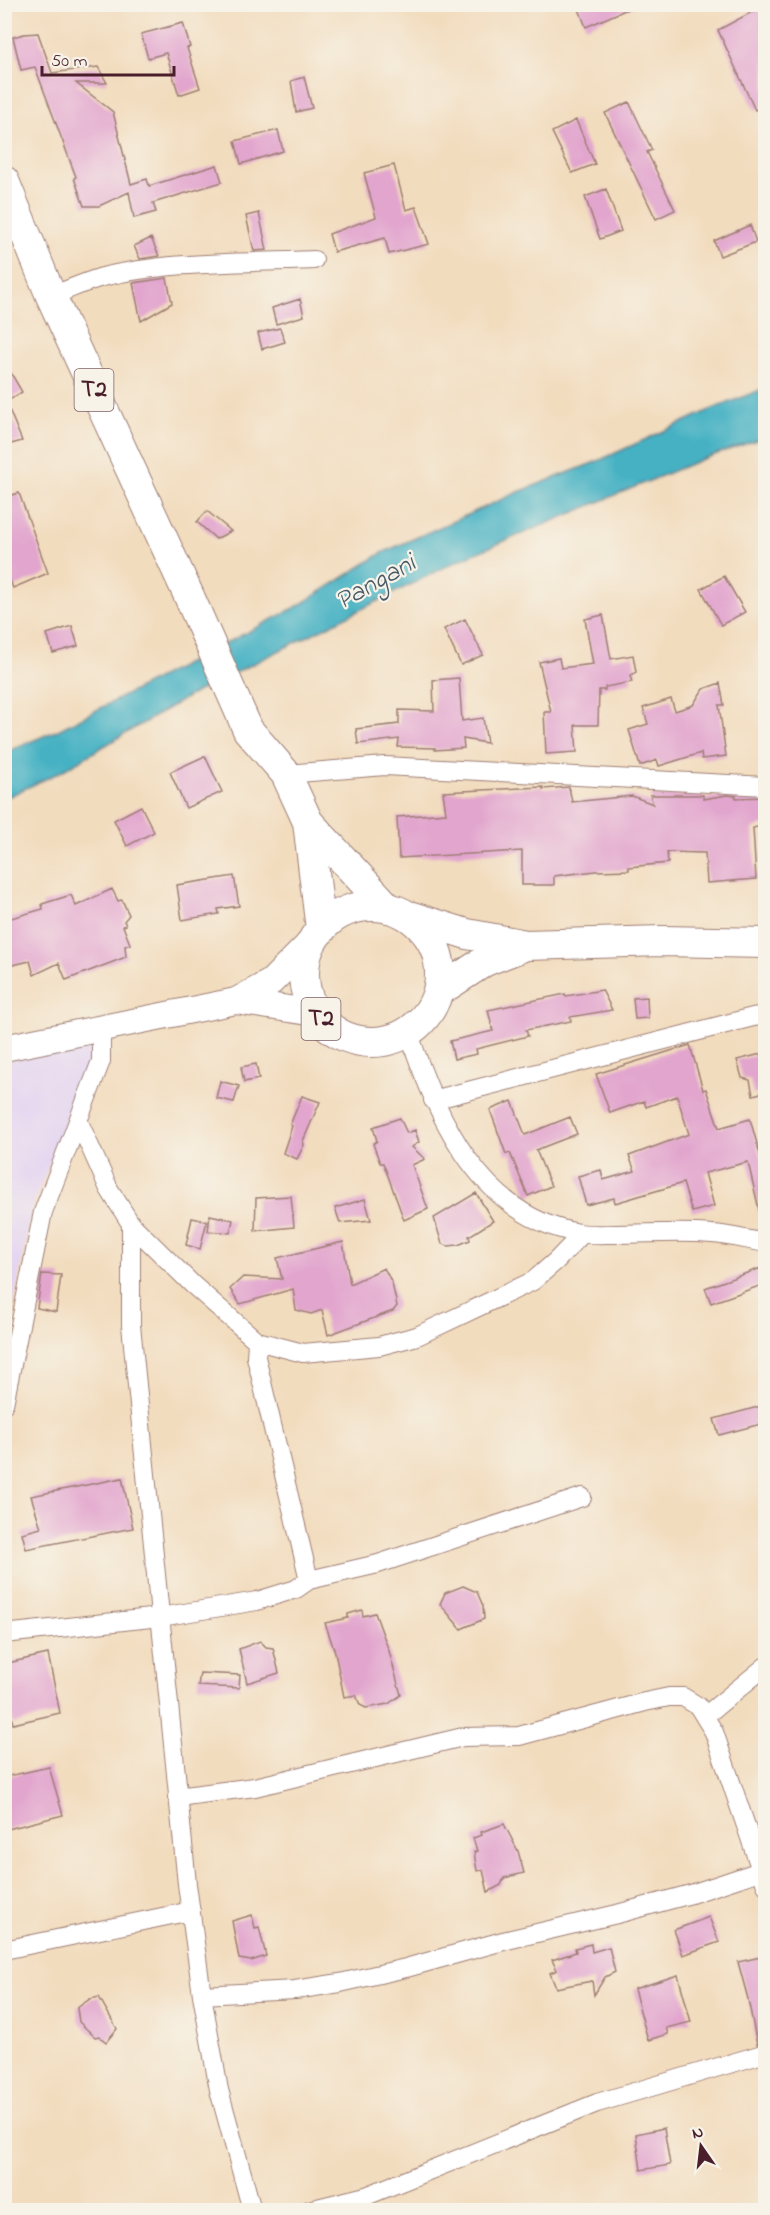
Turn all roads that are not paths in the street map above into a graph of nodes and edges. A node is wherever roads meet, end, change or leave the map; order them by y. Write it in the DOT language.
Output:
graph roads {
  1 [pos="4,181"];
  2 [pos="314,260"];
  3 [pos="51,296"];
  4 [pos="286,774"];
  5 [pos="765,786"];
  6 [pos="308,822"];
  7 [pos="398,912"];
  8 [pos="318,934"];
  9 [pos="765,943"];
  10 [pos="526,945"];
  11 [pos="439,990"];
  12 [pos="236,1001"];
  13 [pos="315,1013"];
  14 [pos="765,1015"];
  15 [pos="101,1027"];
  16 [pos="409,1032"];
  17 [pos="4,1048"];
  18 [pos="433,1100"];
  19 [pos="79,1122"];
  20 [pos="130,1224"];
  21 [pos="582,1234"];
  22 [pos="765,1243"];
  23 [pos="257,1341"];
  24 [pos="4,1404"];
  25 [pos="582,1497"];
  26 [pos="309,1580"];
  27 [pos="160,1617"];
  28 [pos="4,1634"];
  29 [pos="765,1666"];
  30 [pos="705,1716"];
  31 [pos="177,1797"];
  32 [pos="763,1878"];
  33 [pos="191,1911"];
  34 [pos="4,1950"];
  35 [pos="202,1995"];
  36 [pos="765,2053"];
  37 [pos="252,2211"];
  38 [pos="309,2211"];
  1 -- 3 [label="highway, T2"];
  2 -- 3 [label="street"];
  3 -- 4 [label="highway, T2"];
  4 -- 5 [label="street"];
  4 -- 6 [label="highway, T2"];
  6 -- 7 [label="highway, T2"];
  6 -- 8 [label="highway, T2"];
  7 -- 8 [label="highway"];
  7 -- 10 [label="highway"];
  7 -- 11 [label="highway, T2"];
  8 -- 12 [label="main road"];
  8 -- 13 [label="highway, T2"];
  9 -- 10 [label="highway"];
  10 -- 11 [label="highway"];
  11 -- 16 [label="highway, T2"];
  12 -- 13 [label="main road"];
  12 -- 15 [label="main road"];
  13 -- 16 [label="highway, T2"];
  14 -- 18 [label="street"];
  15 -- 17 [label="main road"];
  15 -- 19 [label="street"];
  16 -- 18 [label="street"];
  18 -- 21 [label="street"];
  19 -- 20 [label="street"];
  19 -- 24 [label="street"];
  20 -- 23 [label="street"];
  20 -- 27 [label="street"];
  21 -- 22 [label="street"];
  21 -- 23 [label="street"];
  23 -- 26 [label="street"];
  25 -- 26 [label="street"];
  26 -- 27 [label="street"];
  27 -- 28 [label="street"];
  27 -- 31 [label="street"];
  29 -- 30 [label="street"];
  30 -- 31 [label="street"];
  30 -- 32 [label="street"];
  31 -- 33 [label="street"];
  32 -- 35 [label="street"];
  33 -- 34 [label="street"];
  33 -- 35 [label="street"];
  35 -- 37 [label="street"];
  36 -- 38 [label="street"];
}
